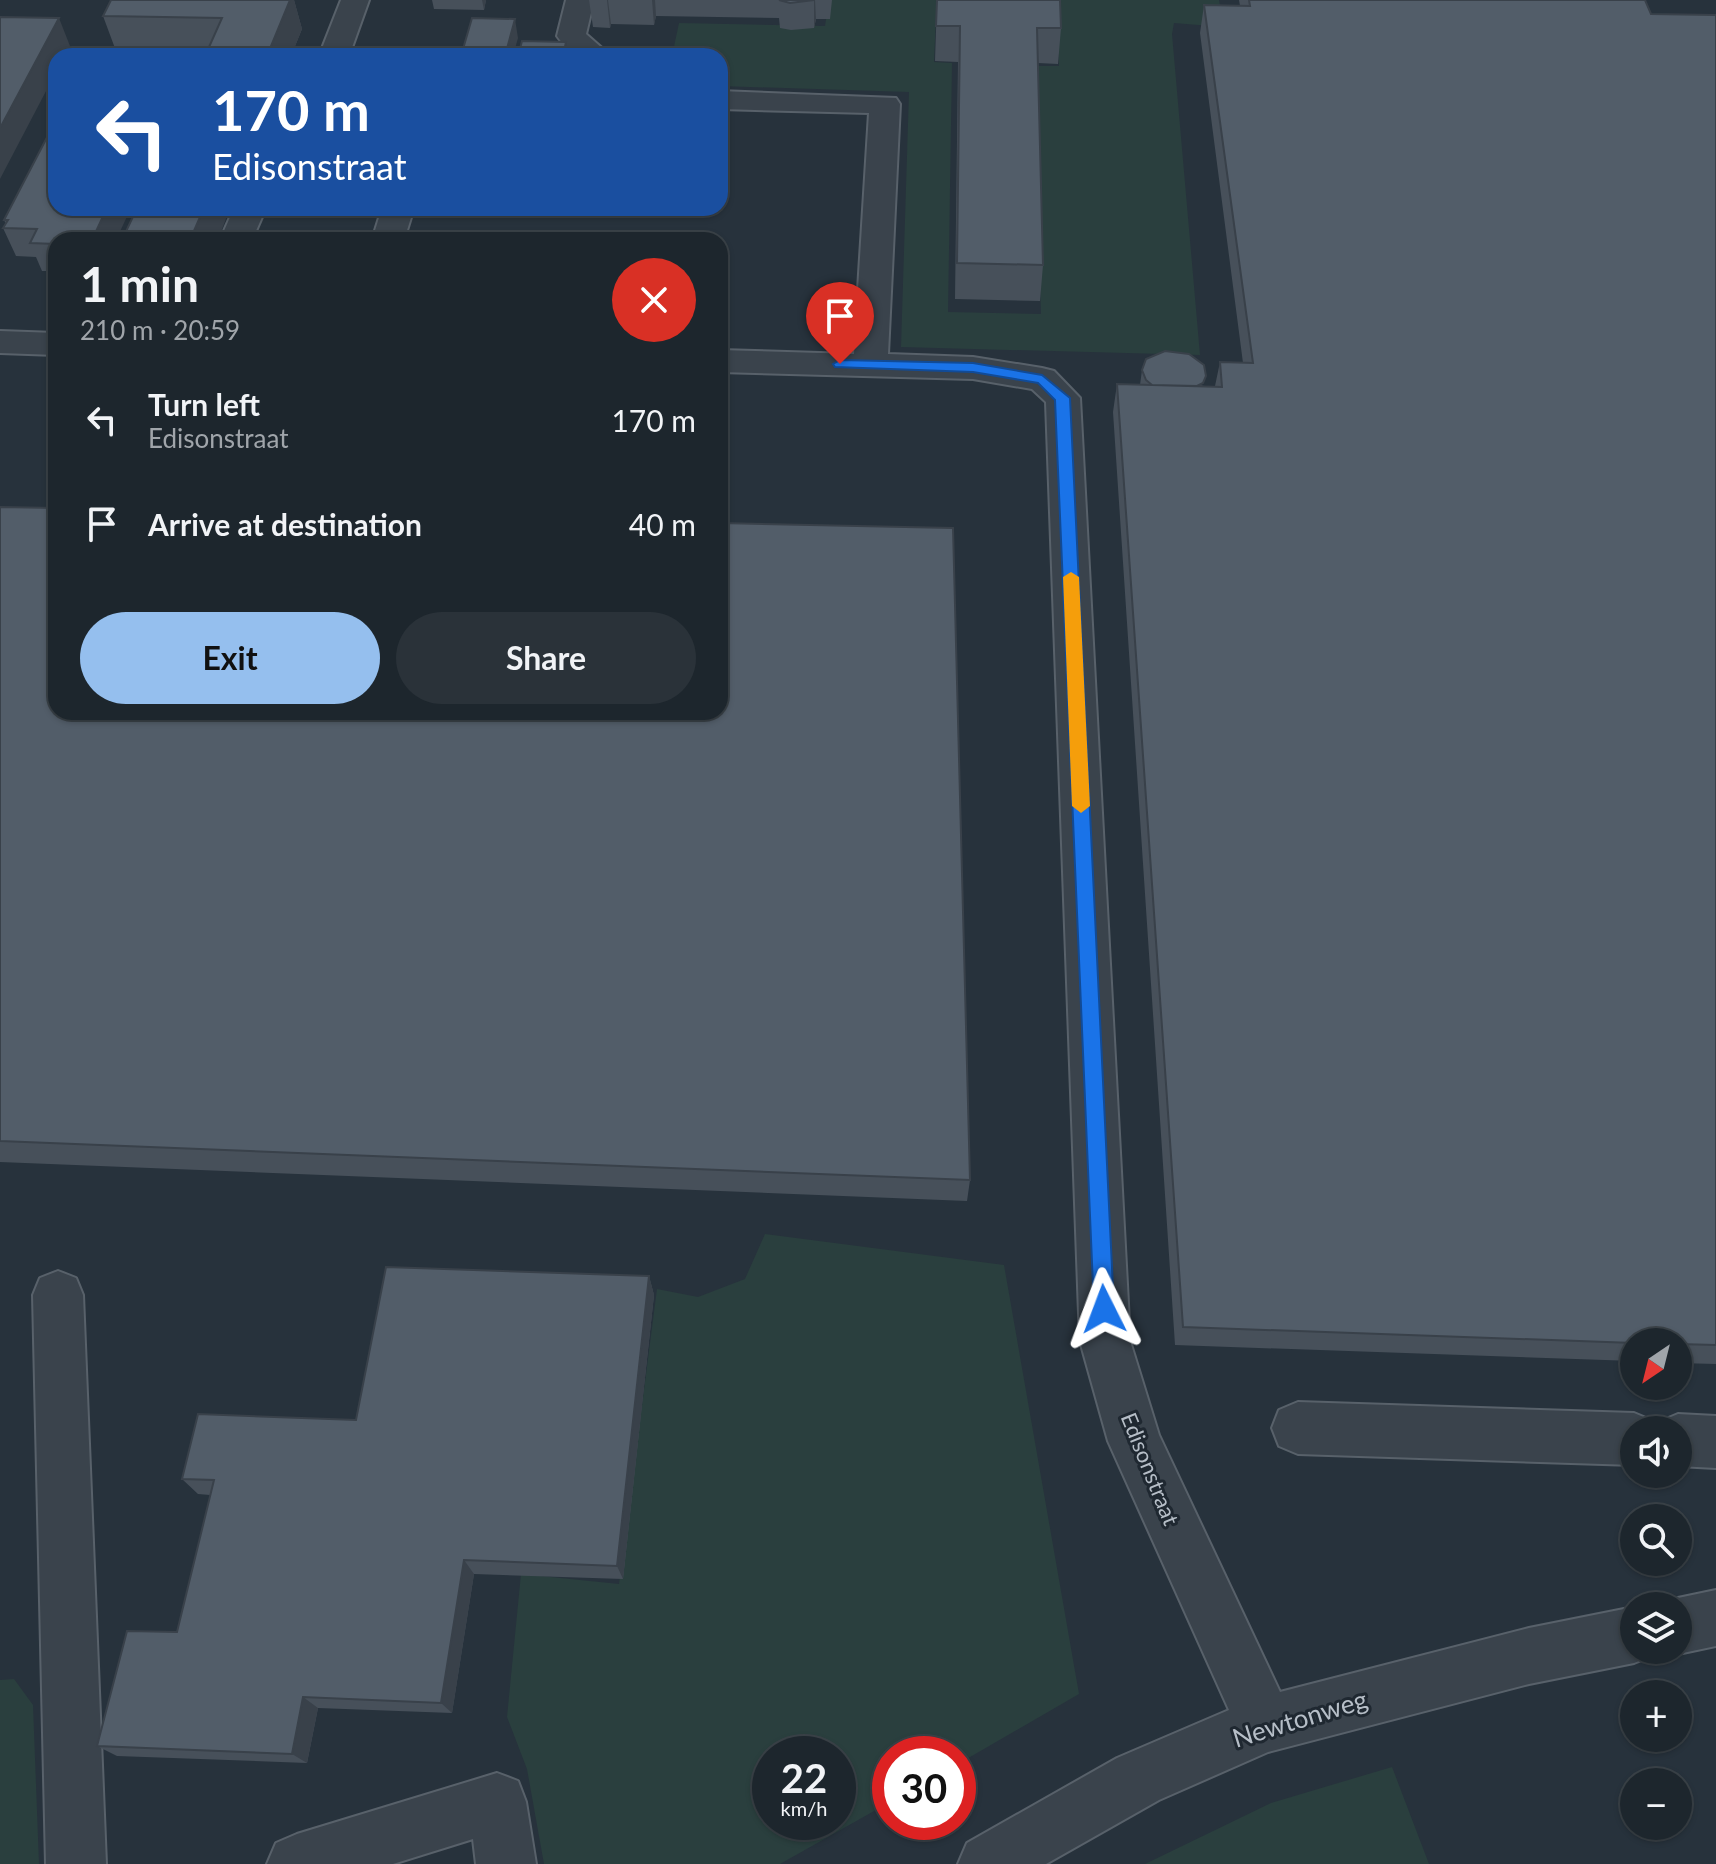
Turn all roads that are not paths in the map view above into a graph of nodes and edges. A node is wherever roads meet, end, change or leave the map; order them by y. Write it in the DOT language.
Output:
graph roads {
  1 [pos="355,0"];
  2 [pos="580,0"];
  3 [pos="337,48"];
  4 [pos="586,48"];
  5 [pos="728,100"];
  6 [pos="0,342"];
  7 [pos="48,344"];
  8 [pos="728,361"];
  9 [pos="870,365"];
  10 [pos="58,1295"];
  11 [pos="1298,1428"];
  12 [pos="1620,1439"];
  13 [pos="1692,1441"];
  14 [pos="1716,1442"];
  15 [pos="1716,1618"];
  16 [pos="1692,1623"];
  17 [pos="1620,1638"];
  18 [pos="1265,1724"];
  19 [pos="76,1864"];
  20 [pos="297,1864"];
  21 [pos="506,1864"];
  22 [pos="988,1864"];
  1 -- 3 [label="street"];
  2 -- 4 [label="street"];
  5 -- 9 [label="street"];
  6 -- 7 [label="street"];
  8 -- 9 [label="street, Edisonstraat"];
  9 -- 18 [label="street, Edisonstraat"];
  10 -- 19 [label="street"];
  11 -- 12 [label="street"];
  13 -- 14 [label="street"];
  15 -- 16 [label="street"];
  17 -- 18 [label="street, Newtonweg"];
  18 -- 22 [label="street, Newtonweg"];
  20 -- 21 [label="street"];
}
